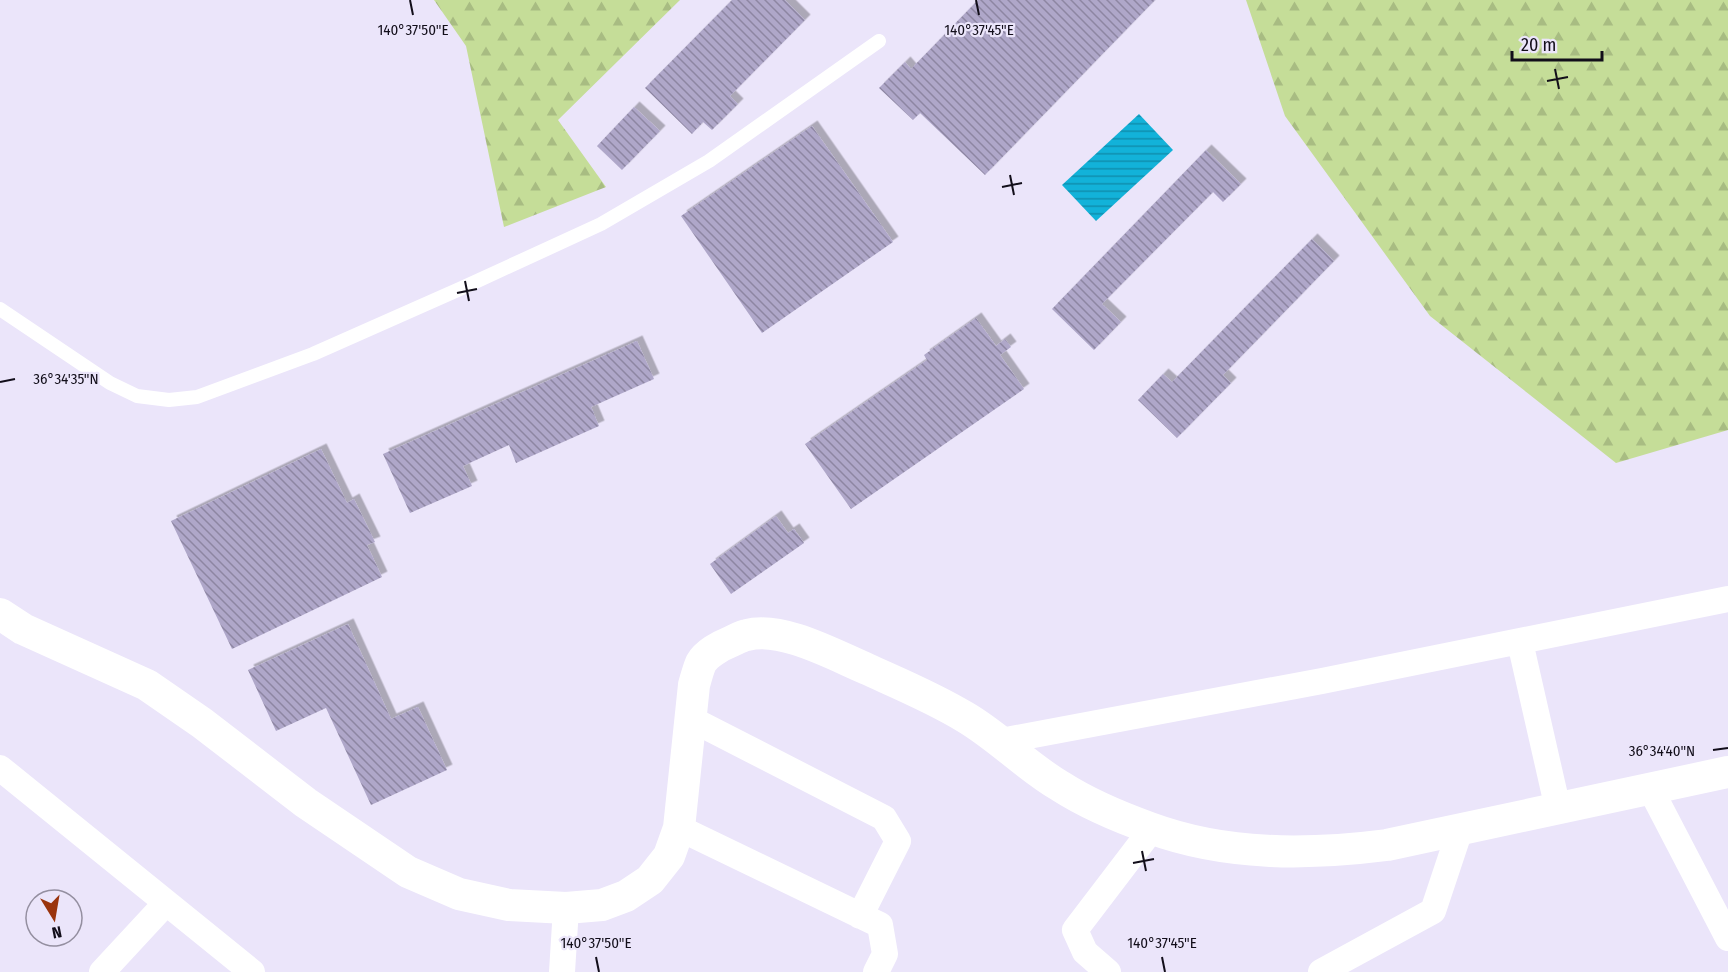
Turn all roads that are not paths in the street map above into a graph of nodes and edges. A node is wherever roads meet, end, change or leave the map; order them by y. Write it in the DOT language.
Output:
graph roads {
  1 [pos="879,41"];
  2 [pos="0,309"];
  3 [pos="1728,599"];
  4 [pos="0,614"];
  5 [pos="1520,642"];
  6 [pos="691,719"];
  7 [pos="1001,741"];
  8 [pos="0,768"];
  9 [pos="1728,772"];
  10 [pos="1651,790"];
  11 [pos="1558,809"];
  12 [pos="679,828"];
  13 [pos="1152,829"];
  14 [pos="1460,830"];
  15 [pos="166,903"];
  16 [pos="566,908"];
  17 [pos="860,916"];
  18 [pos="1727,935"];
  19 [pos="102,972"];
  20 [pos="252,972"];
  21 [pos="562,972"];
  22 [pos="876,972"];
  23 [pos="1108,972"];
  24 [pos="1321,972"];
  1 -- 2 [label="lane"];
  3 -- 5 [label="street"];
  4 -- 16 [label="street"];
  5 -- 7 [label="street"];
  5 -- 11 [label="street"];
  6 -- 7 [label="street"];
  6 -- 12 [label="street"];
  6 -- 17 [label="street"];
  7 -- 13 [label="street"];
  8 -- 15 [label="street"];
  9 -- 10 [label="street"];
  10 -- 11 [label="street"];
  10 -- 18 [label="street"];
  11 -- 14 [label="street"];
  12 -- 16 [label="street"];
  12 -- 17 [label="street"];
  13 -- 14 [label="street"];
  13 -- 23 [label="street"];
  14 -- 24 [label="street"];
  15 -- 19 [label="street"];
  15 -- 20 [label="street"];
  16 -- 21 [label="street"];
  17 -- 22 [label="street"];
}
